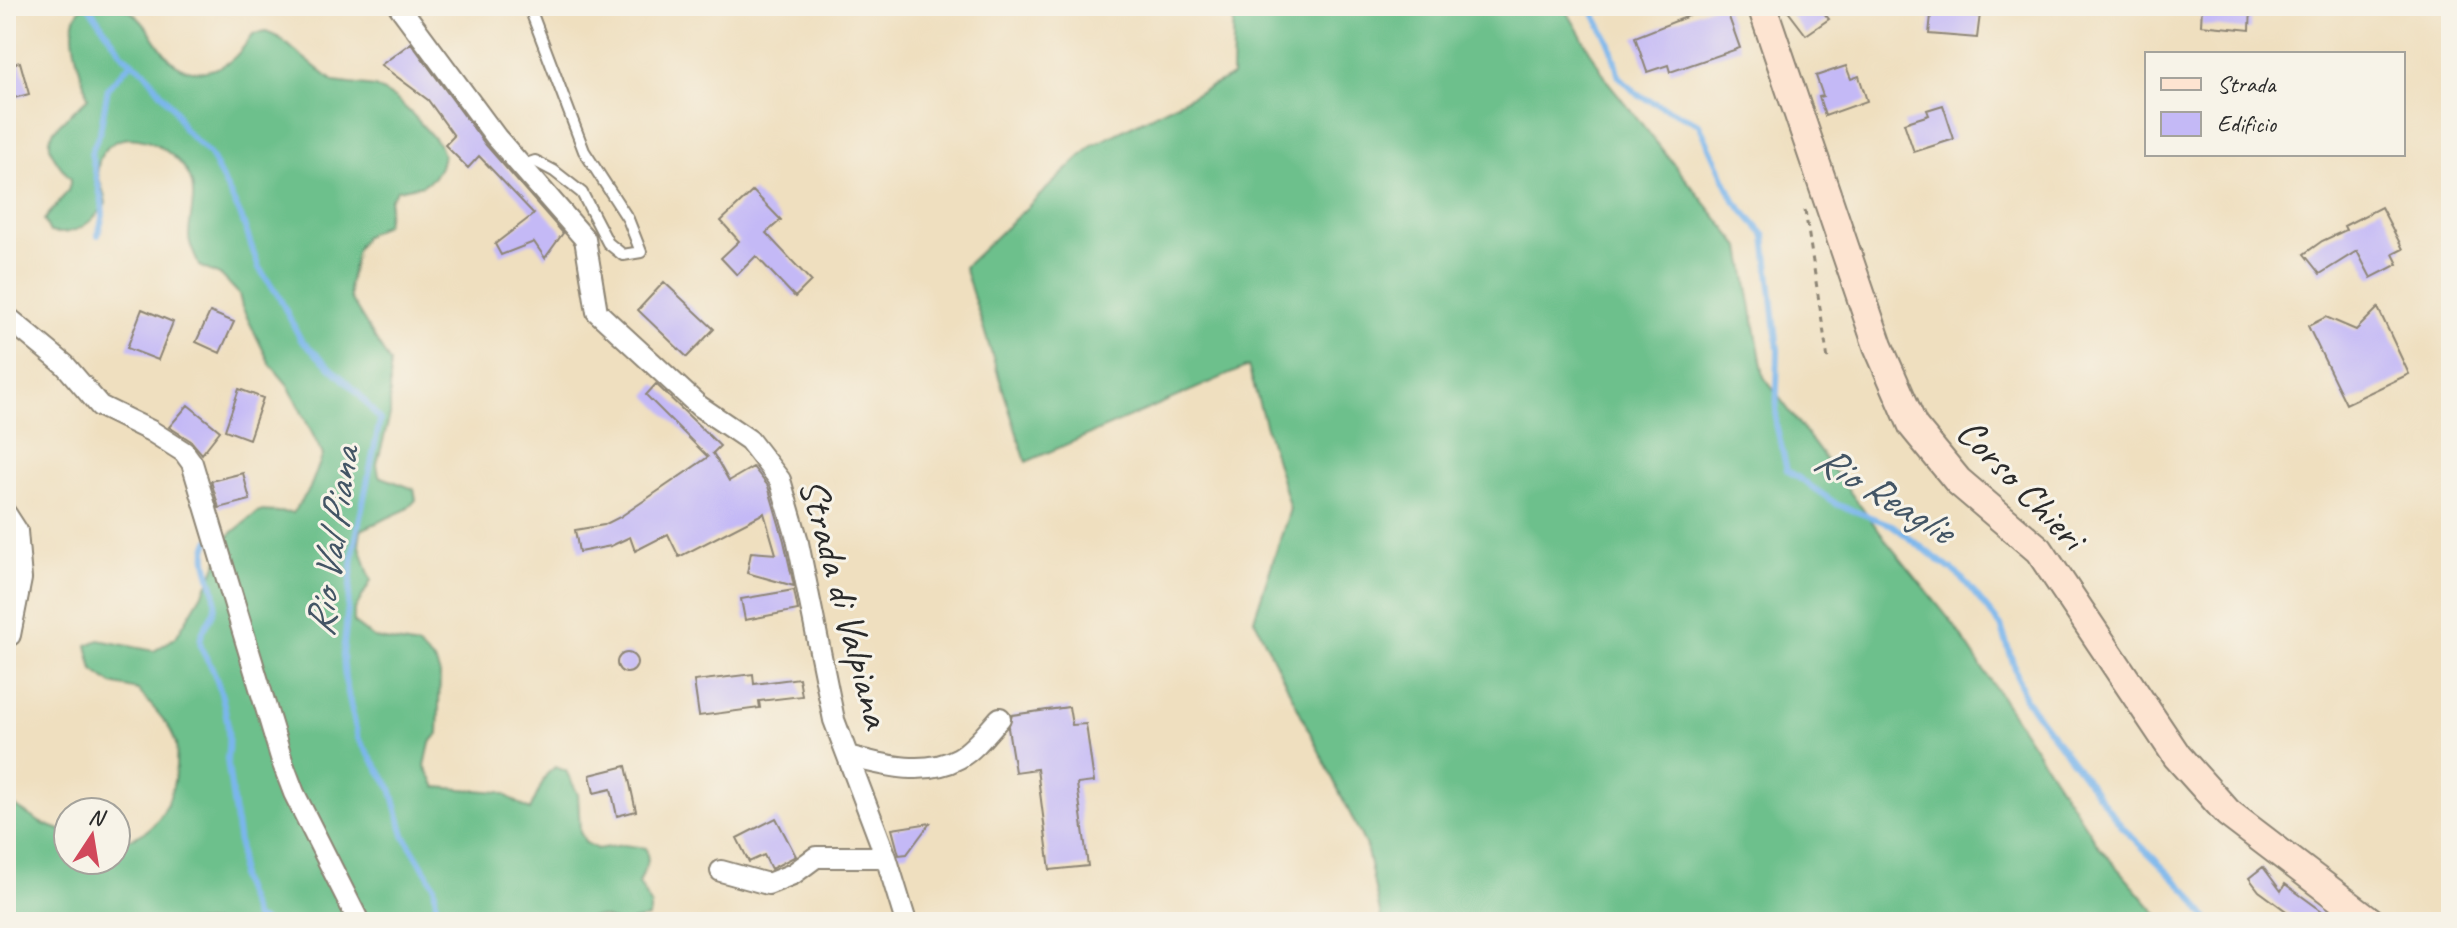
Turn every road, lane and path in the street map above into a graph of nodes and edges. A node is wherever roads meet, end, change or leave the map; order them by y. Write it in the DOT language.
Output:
graph roads {
  1 [pos="399,6"];
  2 [pos="529,6"];
  3 [pos="1762,6"];
  4 [pos="521,166"];
  5 [pos="1804,199"];
  6 [pos="6,316"];
  7 [pos="1828,360"];
  8 [pos="6,514"];
  9 [pos="10,635"];
  10 [pos="1000,718"];
  11 [pos="848,756"];
  12 [pos="886,857"];
  13 [pos="721,871"];
  14 [pos="359,922"];
  15 [pos="906,922"];
  16 [pos="2371,922"];
  1 -- 4 [label="street, Strada di Valpiana"];
  2 -- 4 [label="lane"];
  3 -- 16 [label="main road, Corso Chieri"];
  4 -- 11 [label="street, Strada di Valpiana"];
  5 -- 7 [label="path"];
  6 -- 14 [label="street"];
  8 -- 9 [label="street"];
  10 -- 11 [label="street"];
  11 -- 12 [label="street, Strada di Valpiana"];
  12 -- 13 [label="street"];
  12 -- 15 [label="street, Strada di Valpiana"];
}
